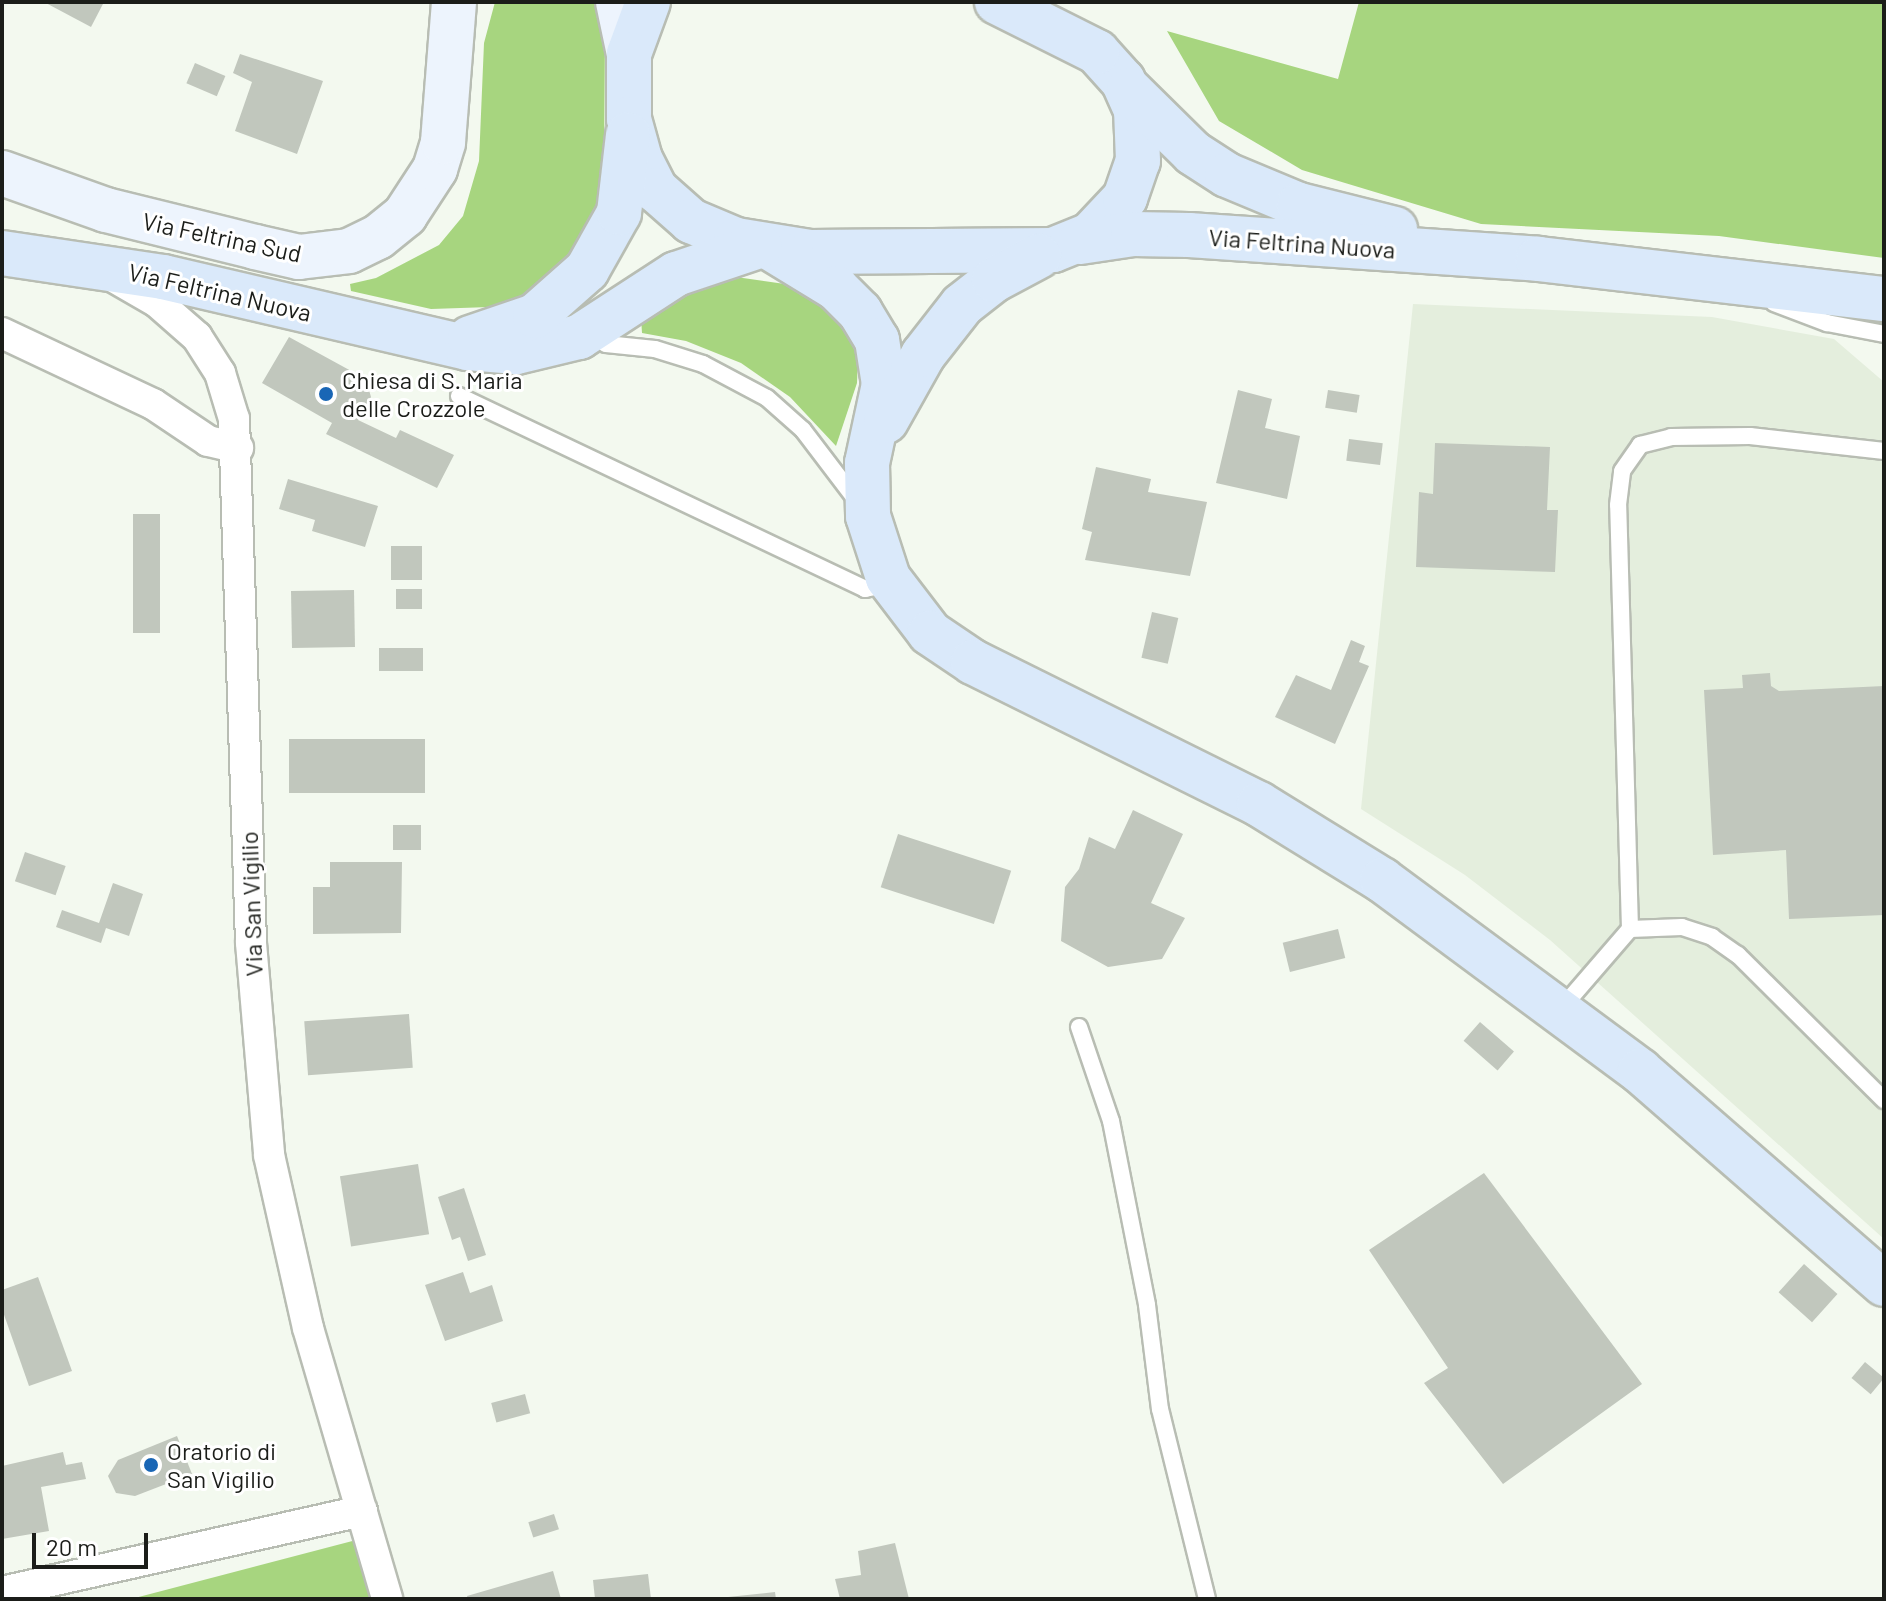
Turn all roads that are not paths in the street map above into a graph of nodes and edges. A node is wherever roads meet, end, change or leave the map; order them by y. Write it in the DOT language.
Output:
graph roads {
  1 [pos="454,2"];
  2 [pos="618,2"];
  3 [pos="648,2"];
  4 [pos="997,2"];
  5 [pos="629,54"];
  6 [pos="1129,89"];
  7 [pos="629,119"];
  8 [pos="2,173"];
  9 [pos="764,246"];
  10 [pos="1060,248"];
  11 [pos="2,253"];
  12 [pos="1538,259"];
  13 [pos="85,262"];
  14 [pos="1693,275"];
  15 [pos="1884,299"];
  16 [pos="591,331"];
  17 [pos="2,333"];
  18 [pos="1884,334"];
  19 [pos="435,341"];
  20 [pos="459,396"];
  21 [pos="238,448"];
  22 [pos="1884,451"];
  23 [pos="871,452"];
  24 [pos="868,516"];
  25 [pos="892,584"];
  26 [pos="1630,929"];
  27 [pos="1559,1011"];
  28 [pos="1079,1027"];
  29 [pos="1884,1100"];
  30 [pos="1884,1284"];
  31 [pos="362,1511"];
  32 [pos="2,1592"];
  33 [pos="387,1599"];
  34 [pos="1207,1599"];
  1 -- 8 [label="main road, Via Feltrina Sud"];
  2 -- 5 [label="main road"];
  3 -- 5 [label="main road"];
  4 -- 6 [label="main road, Via Feltrina Nuova"];
  5 -- 7 [label="main road"];
  6 -- 10 [label="main road"];
  6 -- 12 [label="main road, Via Feltrina Nuova"];
  7 -- 9 [label="main road"];
  7 -- 19 [label="main road, Via Feltrina Nuova"];
  9 -- 10 [label="main road"];
  9 -- 16 [label="main road, Via Feltrina Nuova"];
  9 -- 23 [label="main road"];
  10 -- 12 [label="main road, Via Feltrina Nuova"];
  10 -- 23 [label="main road"];
  11 -- 13 [label="main road, Via Feltrina Nuova"];
  12 -- 14 [label="main road, Via Feltrina Nuova"];
  13 -- 19 [label="main road, Via Feltrina Nuova"];
  13 -- 21 [label="street, Via San Vigilio"];
  14 -- 15 [label="main road, Via Feltrina Nuova"];
  14 -- 18 [label="lane"];
  16 -- 19 [label="main road, Via Feltrina Nuova"];
  16 -- 24 [label="lane"];
  17 -- 21 [label="street"];
  20 -- 25 [label="lane"];
  21 -- 31 [label="street, Via San Vigilio"];
  22 -- 26 [label="lane"];
  23 -- 24 [label="main road"];
  24 -- 25 [label="main road"];
  25 -- 27 [label="main road"];
  26 -- 27 [label="lane"];
  26 -- 29 [label="lane"];
  27 -- 30 [label="main road"];
  28 -- 34 [label="lane"];
  31 -- 32 [label="street"];
  31 -- 33 [label="street, Via San Vigilio"];
}
